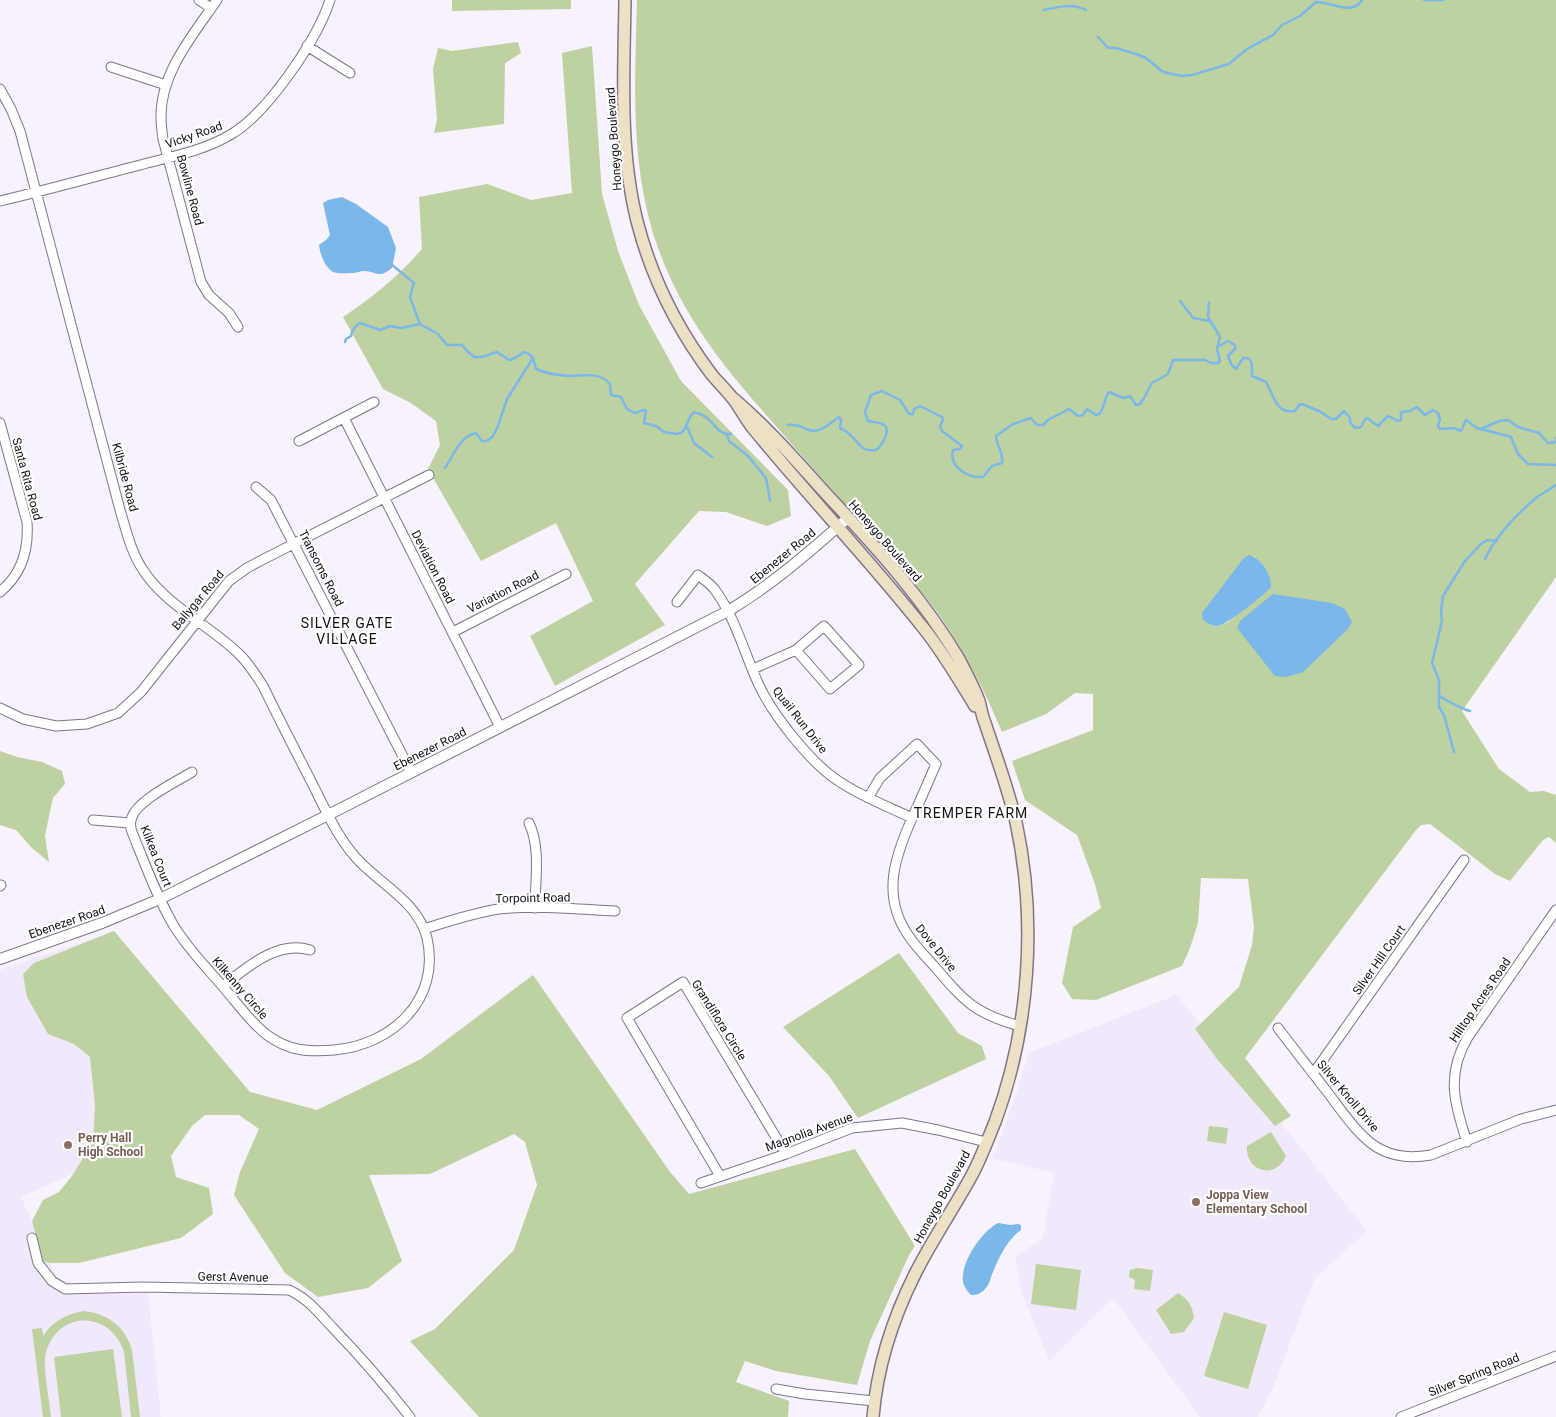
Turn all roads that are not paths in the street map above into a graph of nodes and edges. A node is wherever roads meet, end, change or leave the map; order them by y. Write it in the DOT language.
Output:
graph roads {
  1 [pos="199,0"];
  2 [pos="330,0"];
  3 [pos="625,0"];
  4 [pos="214,4"];
  5 [pos="307,46"];
  6 [pos="111,67"];
  7 [pos="350,73"];
  8 [pos="166,84"];
  9 [pos="0,89"];
  10 [pos="168,157"];
  11 [pos="37,192"];
  12 [pos="0,201"];
  13 [pos="238,327"];
  14 [pos="734,400"];
  15 [pos="374,402"];
  16 [pos="344,418"];
  17 [pos="0,423"];
  18 [pos="299,440"];
  19 [pos="429,474"];
  20 [pos="256,487"];
  21 [pos="384,498"];
  22 [pos="848,518"];
  23 [pos="837,528"];
  24 [pos="294,544"];
  25 [pos="566,574"];
  26 [pos="0,592"];
  27 [pos="677,602"];
  28 [pos="728,611"];
  29 [pos="196,620"];
  30 [pos="453,632"];
  31 [pos="796,650"];
  32 [pos="753,668"];
  33 [pos="0,708"];
  34 [pos="984,722"];
  35 [pos="500,726"];
  36 [pos="192,772"];
  37 [pos="411,772"];
  38 [pos="868,798"];
  39 [pos="328,815"];
  40 [pos="912,818"];
  41 [pos="93,820"];
  42 [pos="130,823"];
  43 [pos="529,823"];
  44 [pos="1464,860"];
  45 [pos="160,899"];
  46 [pos="535,908"];
  47 [pos="615,911"];
  48 [pos="1555,913"];
  49 [pos="424,929"];
  50 [pos="310,950"];
  51 [pos="0,958"];
  52 [pos="223,986"];
  53 [pos="1020,1026"];
  54 [pos="1278,1028"];
  55 [pos="1313,1074"];
  56 [pos="1556,1110"];
  57 [pos="986,1142"];
  58 [pos="1467,1142"];
  59 [pos="786,1154"];
  60 [pos="720,1176"];
  61 [pos="701,1183"];
  62 [pos="32,1238"];
  63 [pos="1556,1356"];
  64 [pos="776,1389"];
  65 [pos="874,1401"];
  66 [pos="1414,1415"];
  67 [pos="410,1417"];
  68 [pos="873,1417"];
  69 [pos="1401,1417"];
  1 -- 4 [label="street"];
  2 -- 5 [label="street, Vicky Road"];
  3 -- 14 [label="main road, Honeygo Boulevard"];
  4 -- 8 [label="street, Bowline Road"];
  5 -- 7 [label="street"];
  5 -- 10 [label="street, Vicky Road"];
  6 -- 8 [label="street"];
  8 -- 10 [label="street, Bowline Road"];
  9 -- 11 [label="street, Kilbride Road"];
  10 -- 11 [label="street, Vicky Road"];
  10 -- 13 [label="street, Bowline Road"];
  11 -- 12 [label="street, Vicky Road"];
  11 -- 29 [label="street, Kilbride Road"];
  14 -- 22 [label="main road, Honeygo Boulevard"];
  14 -- 23 [label="main road, Honeygo Boulevard"];
  15 -- 16 [label="street"];
  16 -- 18 [label="street"];
  16 -- 21 [label="street, Deviation Road"];
  17 -- 26 [label="street, Santa Rita Road"];
  19 -- 21 [label="street, Ballygar Road"];
  20 -- 24 [label="street, Transoms Road"];
  21 -- 24 [label="street, Ballygar Road"];
  21 -- 30 [label="street, Deviation Road"];
  22 -- 23 [label="street, Ebenezer Road"];
  22 -- 34 [label="main road, Honeygo Boulevard"];
  23 -- 28 [label="street, Ebenezer Road"];
  23 -- 34 [label="main road, Honeygo Boulevard"];
  24 -- 29 [label="street, Ballygar Road"];
  24 -- 37 [label="street, Transoms Road"];
  25 -- 30 [label="street, Variation Road"];
  27 -- 28 [label="street, Quail Run Drive"];
  28 -- 32 [label="street, Quail Run Drive"];
  28 -- 35 [label="street, Ebenezer Road"];
  29 -- 33 [label="street, Ballygar Road"];
  29 -- 39 [label="street, Kilbride Road"];
  30 -- 35 [label="street, Deviation Road"];
  31 -- 31 [label="street"];
  31 -- 32 [label="street"];
  32 -- 38 [label="street, Quail Run Drive"];
  34 -- 53 [label="main road, Honeygo Boulevard"];
  35 -- 37 [label="street, Ebenezer Road"];
  36 -- 42 [label="street, Kilkea Court"];
  37 -- 39 [label="street, Ebenezer Road"];
  38 -- 40 [label="street, Quail Run Drive"];
  38 -- 40 [label="street, Dove Drive"];
  39 -- 45 [label="street, Ebenezer Road"];
  39 -- 49 [label="street, Kilkenny Circle"];
  40 -- 53 [label="street, Dove Drive"];
  41 -- 42 [label="street, Kilkea Court"];
  42 -- 45 [label="street, Kilkea Court"];
  43 -- 46 [label="street"];
  44 -- 55 [label="street, Silver Hill Court"];
  45 -- 51 [label="street, Ebenezer Road"];
  45 -- 52 [label="street, Kilkenny Circle"];
  46 -- 47 [label="street, Torpoint Road"];
  46 -- 49 [label="street, Torpoint Road"];
  48 -- 58 [label="street, Hilltop Acres Road"];
  49 -- 52 [label="street, Kilkenny Circle"];
  50 -- 52 [label="street"];
  53 -- 57 [label="main road, Honeygo Boulevard"];
  54 -- 55 [label="street, Silver Knoll Drive"];
  55 -- 58 [label="street, Silver Knoll Drive"];
  56 -- 58 [label="street, Silver Knoll Drive"];
  57 -- 59 [label="street, Magnolia Avenue"];
  57 -- 65 [label="main road, Honeygo Boulevard"];
  59 -- 60 [label="street, Magnolia Avenue"];
  59 -- 60 [label="street, Grandiflora Circle"];
  60 -- 61 [label="street, Magnolia Avenue"];
  62 -- 67 [label="street, Gerst Avenue"];
  63 -- 66 [label="street, Silver Spring Road"];
  64 -- 65 [label="street"];
  65 -- 68 [label="main road, Honeygo Boulevard"];
  66 -- 69 [label="street, Silver Spring Road"];
}
